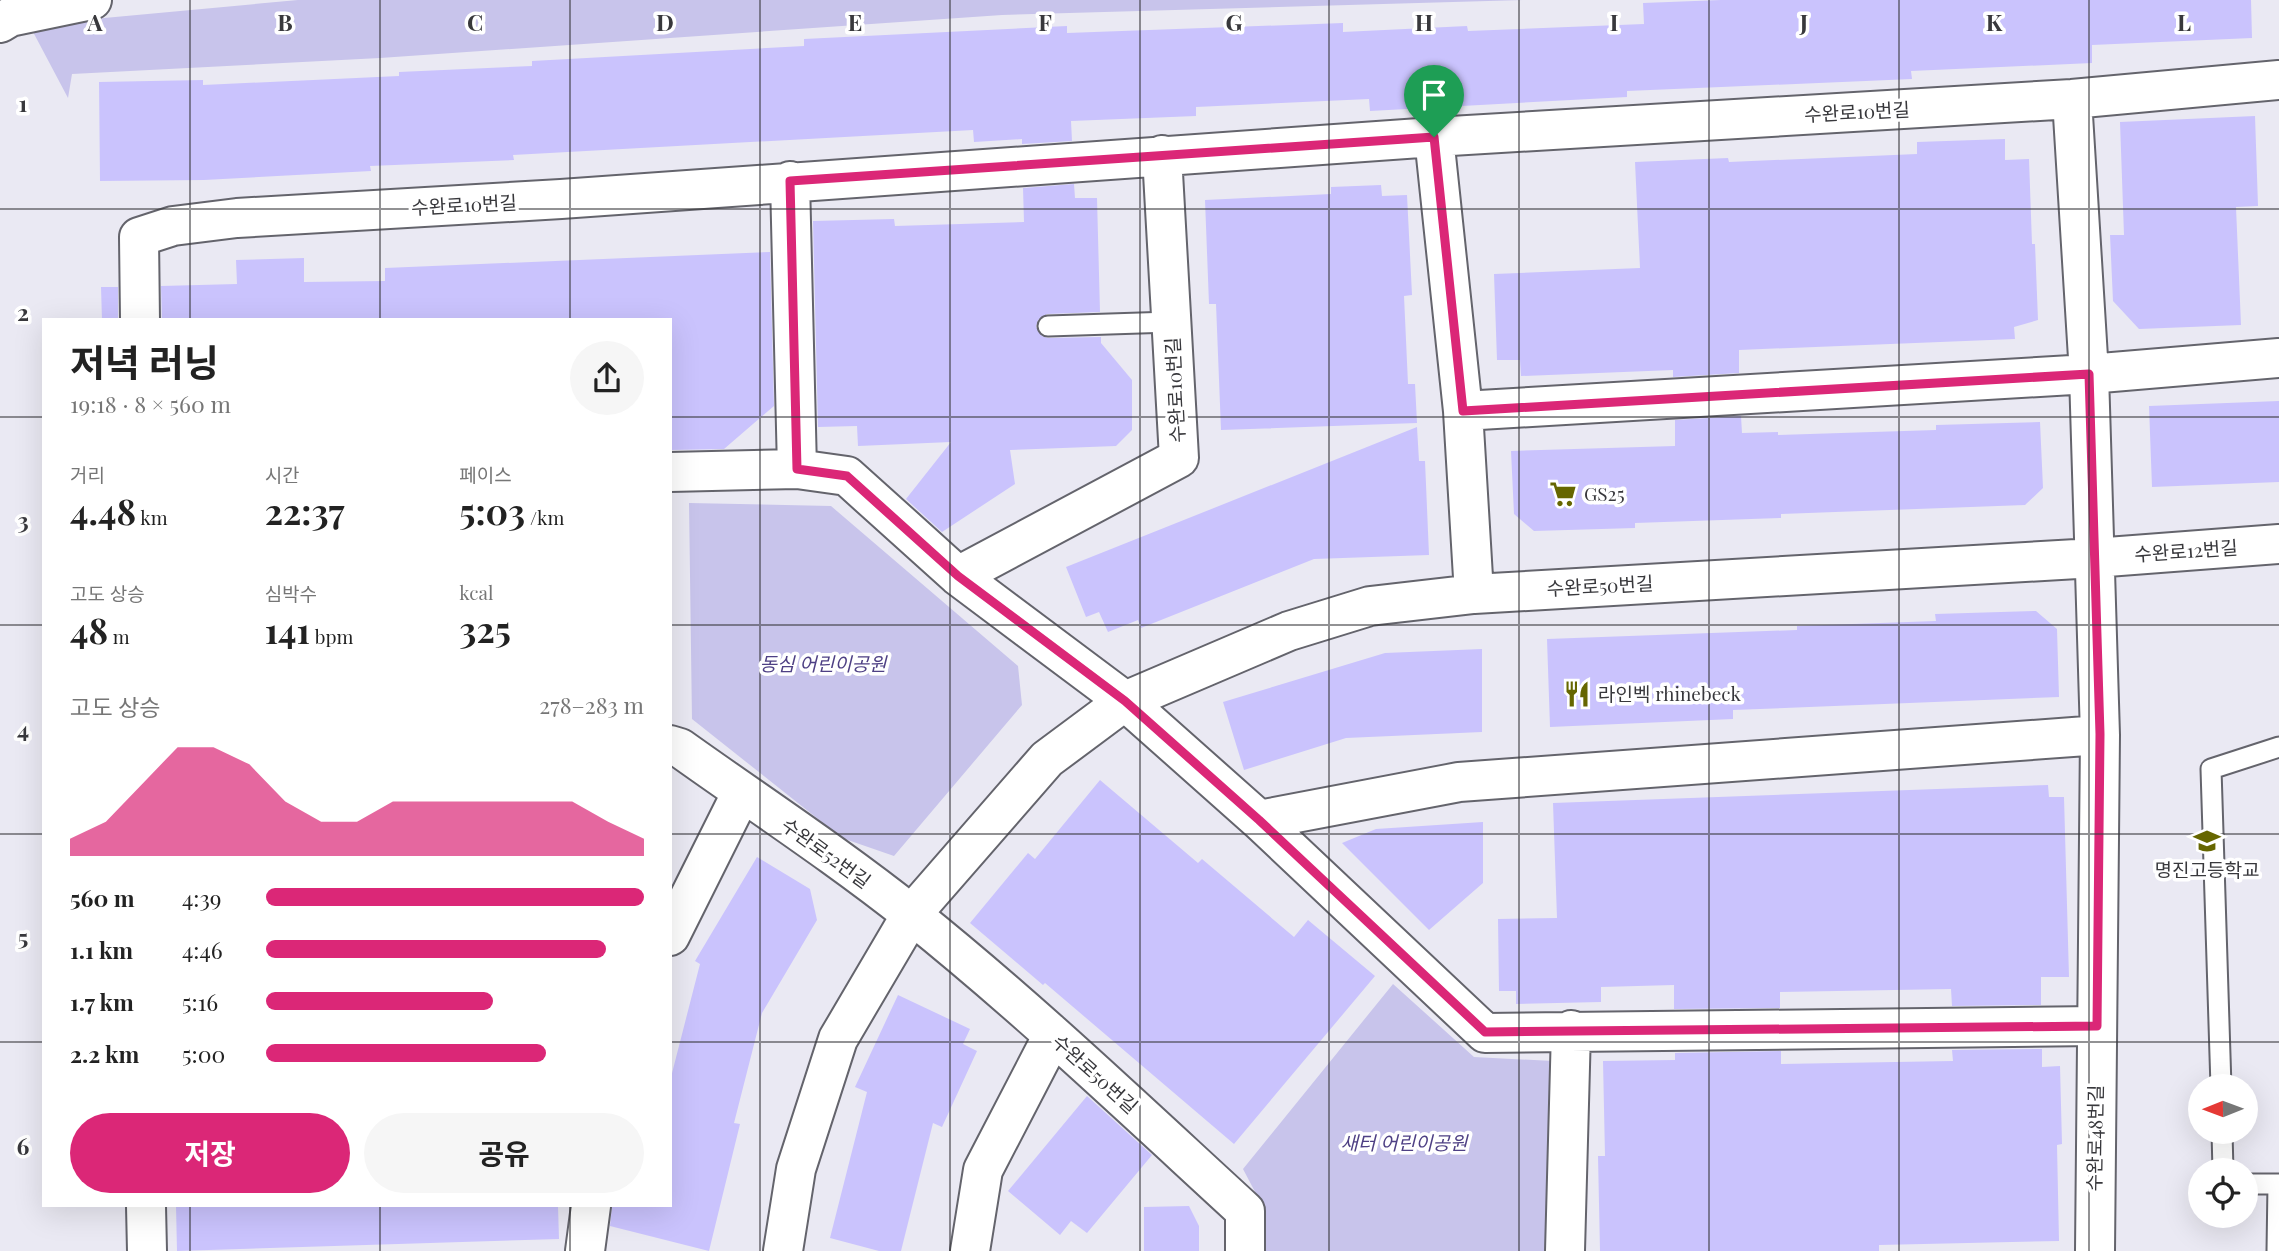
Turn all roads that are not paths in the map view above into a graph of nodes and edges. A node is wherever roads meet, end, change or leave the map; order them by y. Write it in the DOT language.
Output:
graph roads {
  1 [pos="92,0"];
  2 [pos="0,23"];
  3 [pos="2279,80"];
  4 [pos="2072,99"];
  5 [pos="1434,137"];
  6 [pos="1162,155"];
  7 [pos="790,181"];
  8 [pos="140,318"];
  9 [pos="1171,322"];
  10 [pos="1048,326"];
  11 [pos="2279,358"];
  12 [pos="2089,374"];
  13 [pos="1463,411"];
  14 [pos="797,469"];
  15 [pos="672,472"];
  16 [pos="2279,544"];
  17 [pos="2094,558"];
  18 [pos="958,576"];
  19 [pos="1474,594"];
  20 [pos="1125,701"];
  21 [pos="2100,734"];
  22 [pos="672,746"];
  23 [pos="2279,747"];
  24 [pos="742,792"];
  25 [pos="1259,820"];
  26 [pos="911,915"];
  27 [pos="672,932"];
  28 [pos="2097,1026"];
  29 [pos="1571,1030"];
  30 [pos="1052,1035"];
  31 [pos="2221,1074"];
  32 [pos="2258,1184"];
  33 [pos="146,1207"];
  34 [pos="591,1207"];
  35 [pos="147,1251"];
  36 [pos="585,1251"];
  37 [pos="783,1251"];
  38 [pos="970,1251"];
  39 [pos="1245,1251"];
  40 [pos="1565,1251"];
  41 [pos="2095,1251"];
  42 [pos="2277,1251"];
  1 -- 2 [label="main road"];
  3 -- 4 [label="main road, 수완로10번길"];
  4 -- 5 [label="main road, 수완로10번길"];
  4 -- 12 [label="main road"];
  5 -- 6 [label="main road, 수완로10번길"];
  5 -- 13 [label="main road"];
  6 -- 7 [label="main road, 수완로10번길"];
  6 -- 9 [label="main road, 수완로10번길"];
  7 -- 8 [label="main road, 수완로10번길"];
  7 -- 14 [label="main road"];
  9 -- 10 [label="lane"];
  9 -- 18 [label="main road, 수완로10번길"];
  11 -- 12 [label="main road"];
  12 -- 13 [label="main road"];
  12 -- 17 [label="main road"];
  13 -- 19 [label="main road"];
  14 -- 15 [label="main road"];
  14 -- 18 [label="main road"];
  16 -- 17 [label="main road, 수완로12번길"];
  17 -- 19 [label="main road, 수완로50번길"];
  17 -- 21 [label="main road"];
  18 -- 20 [label="main road"];
  19 -- 20 [label="main road, 수완로50번길"];
  20 -- 25 [label="main road"];
  20 -- 26 [label="main road, 수완로50번길"];
  21 -- 25 [label="main road"];
  21 -- 28 [label="main road"];
  22 -- 24 [label="main road, 수완로52번길"];
  23 -- 31 [label="lane"];
  24 -- 26 [label="main road, 수완로52번길"];
  24 -- 27 [label="main road"];
  25 -- 29 [label="main road"];
  26 -- 30 [label="main road, 수완로50번길"];
  26 -- 37 [label="main road, 수완로50번길"];
  28 -- 29 [label="main road"];
  28 -- 41 [label="main road, 수완로48번길"];
  29 -- 40 [label="main road"];
  30 -- 38 [label="main road"];
  30 -- 39 [label="main road, 수완로50번길"];
  32 -- 42 [label="lane"];
  33 -- 35 [label="main road"];
  34 -- 36 [label="main road"];
}
